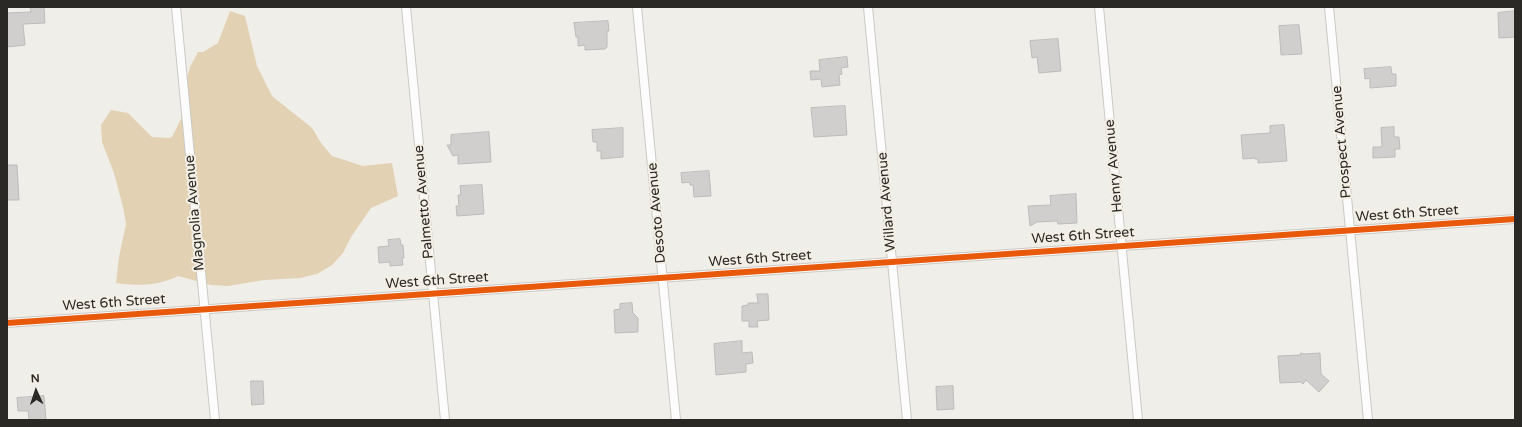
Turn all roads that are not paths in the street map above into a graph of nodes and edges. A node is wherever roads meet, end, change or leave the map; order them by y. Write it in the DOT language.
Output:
graph roads {
  1 [pos="176,7"];
  2 [pos="406,7"];
  3 [pos="638,7"];
  4 [pos="868,7"];
  5 [pos="1099,7"];
  6 [pos="1329,7"];
  7 [pos="1515,219"];
  8 [pos="1350,230"];
  9 [pos="1121,246"];
  10 [pos="892,262"];
  11 [pos="663,277"];
  12 [pos="433,293"];
  13 [pos="204,309"];
  14 [pos="7,323"];
  15 [pos="215,420"];
  16 [pos="445,420"];
  17 [pos="676,420"];
  18 [pos="907,420"];
  19 [pos="1138,420"];
  20 [pos="1368,420"];
  1 -- 13 [label="street, Magnolia Avenue"];
  2 -- 12 [label="street, Palmetto Avenue"];
  3 -- 11 [label="street, Desoto Avenue"];
  4 -- 10 [label="street, Willard Avenue"];
  5 -- 9 [label="street, Henry Avenue"];
  6 -- 8 [label="street, Prospect Avenue"];
  7 -- 8 [label="street, West 6th Street"];
  8 -- 9 [label="street, West 6th Street"];
  8 -- 20 [label="street, Prospect Avenue"];
  9 -- 10 [label="street, West 6th Street"];
  9 -- 19 [label="street, Henry Avenue"];
  10 -- 11 [label="street, West 6th Street"];
  10 -- 18 [label="street, Willard Avenue"];
  11 -- 12 [label="street, West 6th Street"];
  11 -- 17 [label="street, Desoto Avenue"];
  12 -- 13 [label="street, West 6th Street"];
  12 -- 16 [label="street, Palmetto Avenue"];
  13 -- 14 [label="street, West 6th Street"];
  13 -- 15 [label="street, Magnolia Avenue"];
}
